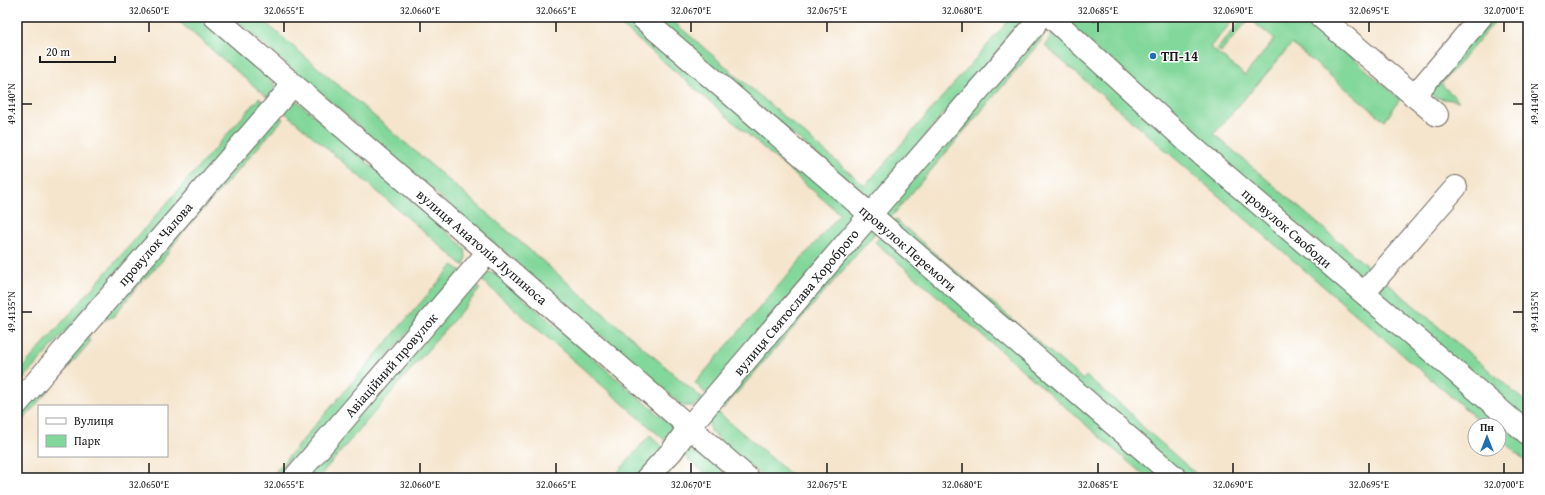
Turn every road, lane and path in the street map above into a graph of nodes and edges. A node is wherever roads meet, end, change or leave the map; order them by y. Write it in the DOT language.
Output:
graph roads {
  1 [pos="215,17"];
  2 [pos="641,17"];
  3 [pos="1038,17"];
  4 [pos="1052,17"];
  5 [pos="1321,17"];
  6 [pos="1481,17"];
  7 [pos="293,85"];
  8 [pos="1414,96"];
  9 [pos="1437,116"];
  10 [pos="1456,187"];
  11 [pos="870,215"];
  12 [pos="488,252"];
  13 [pos="1364,293"];
  14 [pos="17,404"];
  15 [pos="690,427"];
  16 [pos="1528,434"];
  17 [pos="294,478"];
  18 [pos="647,478"];
  19 [pos="748,478"];
  20 [pos="1176,478"];
  1 -- 7 [label="street, вулиця Анатолія Лупиноса"];
  2 -- 11 [label="street, провулок Перемоги"];
  3 -- 11 [label="street, вулиця Святослава Хороброго"];
  4 -- 13 [label="street, провулок Свободи"];
  5 -- 8 [label="street"];
  6 -- 8 [label="street"];
  7 -- 12 [label="street, вулиця Анатолія Лупиноса"];
  7 -- 14 [label="street, провулок Чалова"];
  8 -- 9 [label="street"];
  10 -- 13 [label="street"];
  11 -- 15 [label="street, вулиця Святослава Хороброго"];
  11 -- 20 [label="street, провулок Перемоги"];
  12 -- 15 [label="street, вулиця Анатолія Лупиноса"];
  12 -- 17 [label="street, Авіаційний провулок"];
  13 -- 16 [label="street, провулок Свободи"];
  15 -- 18 [label="street, вулиця Святослава Хороброго"];
  15 -- 19 [label="street, вулиця Анатолія Лупиноса"];
}
